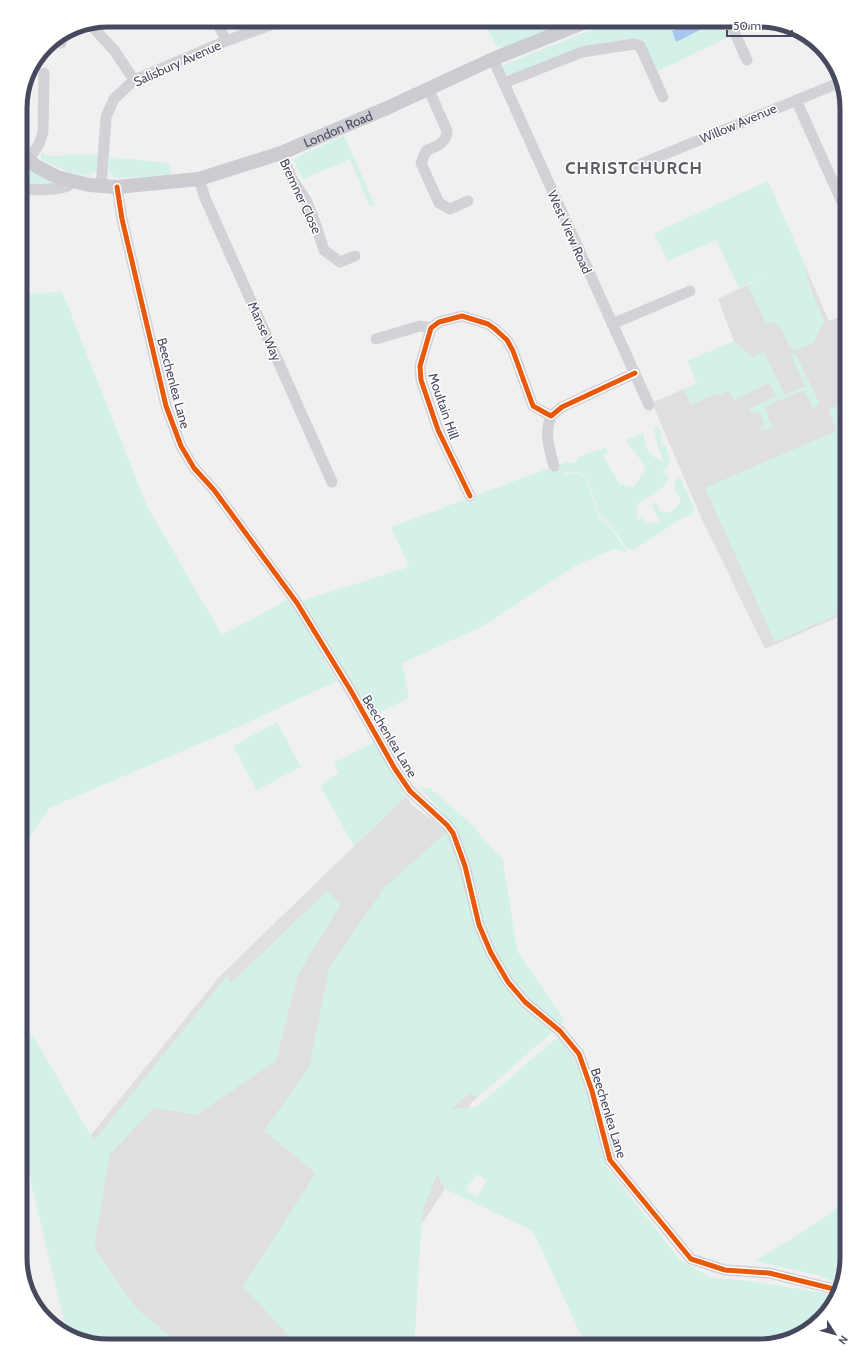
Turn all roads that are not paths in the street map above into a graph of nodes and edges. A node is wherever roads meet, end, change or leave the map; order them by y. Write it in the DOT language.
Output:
graph roads {
  1 [pos="219,27"];
  2 [pos="265,27"];
  3 [pos="559,27"];
  4 [pos="732,27"];
  5 [pos="94,29"];
  6 [pos="226,41"];
  7 [pos="493,59"];
  8 [pos="747,60"];
  9 [pos="44,73"];
  10 [pos="134,80"];
  11 [pos="504,83"];
  12 [pos="836,84"];
  13 [pos="428,88"];
  14 [pos="663,97"];
  15 [pos="796,100"];
  16 [pos="281,153"];
  17 [pos="27,155"];
  18 [pos="27,160"];
  19 [pos="636,166"];
  20 [pos="199,178"];
  21 [pos="73,182"];
  22 [pos="101,186"];
  23 [pos="117,187"];
  24 [pos="27,190"];
  25 [pos="840,197"];
  26 [pos="468,201"];
  27 [pos="355,256"];
  28 [pos="690,290"];
  29 [pos="612,324"];
  30 [pos="431,328"];
  31 [pos="376,339"];
  32 [pos="635,374"];
  33 [pos="649,405"];
  34 [pos="551,416"];
  35 [pos="554,466"];
  36 [pos="332,482"];
  37 [pos="470,496"];
  38 [pos="834,1289"];
  1 -- 6 [label="street"];
  2 -- 6 [label="street, Salisbury Avenue"];
  3 -- 7 [label="main road, London Road"];
  4 -- 8 [label="street"];
  5 -- 10 [label="street"];
  6 -- 10 [label="street, Salisbury Avenue"];
  7 -- 11 [label="street, West View Road"];
  7 -- 13 [label="main road, London Road"];
  9 -- 17 [label="street"];
  10 -- 22 [label="street, Salisbury Avenue"];
  11 -- 14 [label="street"];
  11 -- 29 [label="street, West View Road"];
  12 -- 15 [label="street, Willow Avenue"];
  13 -- 16 [label="main road, London Road"];
  13 -- 26 [label="street"];
  15 -- 19 [label="street, Willow Avenue"];
  15 -- 25 [label="street"];
  16 -- 20 [label="main road, London Road"];
  16 -- 27 [label="street, Bremner Close"];
  18 -- 21 [label="main road, London Road"];
  20 -- 23 [label="main road, London Road"];
  20 -- 36 [label="street, Manse Way"];
  21 -- 22 [label="main road, London Road"];
  21 -- 24 [label="street, London Road"];
  22 -- 23 [label="main road, London Road"];
  23 -- 38 [label="street, Beechenlea Lane"];
  28 -- 29 [label="street"];
  29 -- 32 [label="street, West View Road"];
  30 -- 31 [label="street"];
  30 -- 34 [label="street"];
  30 -- 37 [label="street, Moultain Hill"];
  32 -- 33 [label="street, West View Road"];
  32 -- 34 [label="street"];
  34 -- 35 [label="street"];
}
